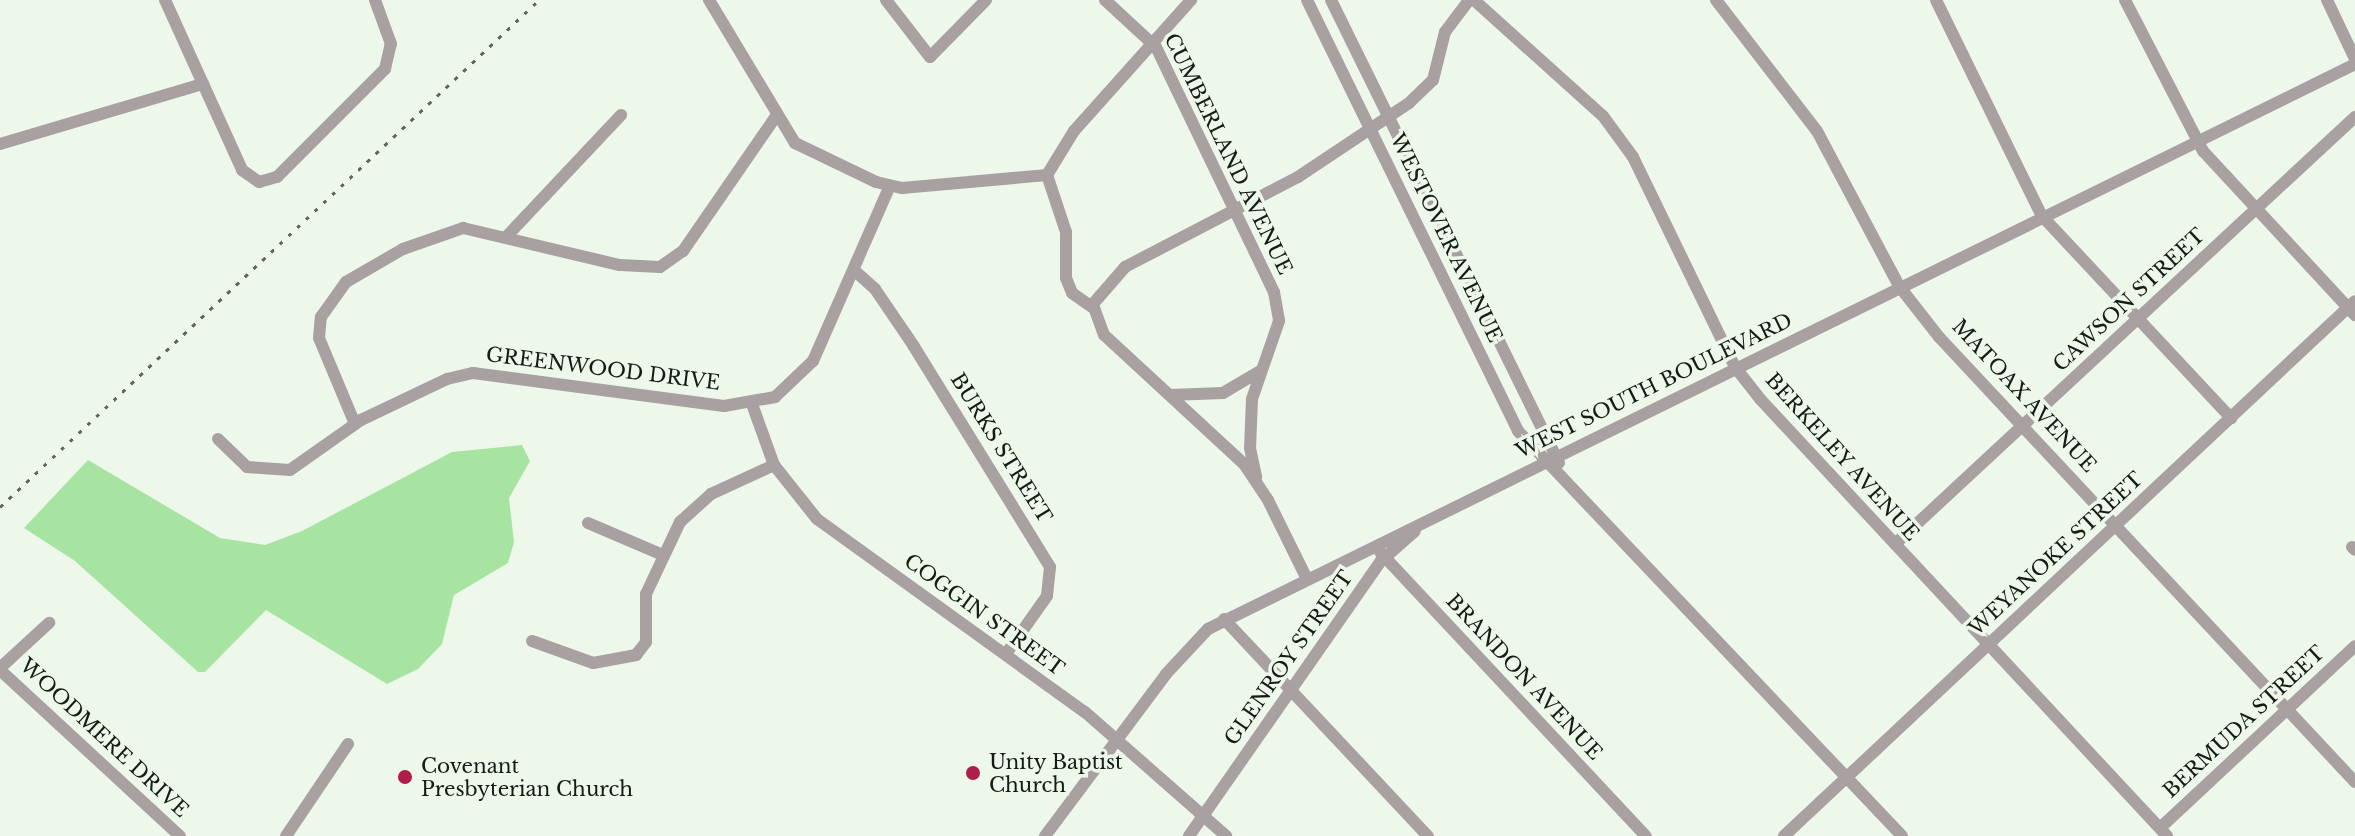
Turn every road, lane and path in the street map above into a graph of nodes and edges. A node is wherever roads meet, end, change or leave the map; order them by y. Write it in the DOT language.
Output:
graph roads {
  1 [pos="165,0"];
  2 [pos="375,0"];
  3 [pos="709,0"];
  4 [pos="886,0"];
  5 [pos="986,0"];
  6 [pos="1105,0"];
  7 [pos="1191,0"];
  8 [pos="1307,0"];
  9 [pos="1331,0"];
  10 [pos="1472,0"];
  11 [pos="1716,0"];
  12 [pos="1936,0"];
  13 [pos="2125,0"];
  14 [pos="2327,0"];
  15 [pos="1339,15"];
  16 [pos="1319,25"];
  17 [pos="1153,42"];
  18 [pos="2355,61"];
  19 [pos="203,84"];
  20 [pos="621,115"];
  21 [pos="776,116"];
  22 [pos="1389,116"];
  23 [pos="2355,117"];
  24 [pos="1370,129"];
  25 [pos="2197,140"];
  26 [pos="0,144"];
  27 [pos="1047,175"];
  28 [pos="890,186"];
  29 [pos="2256,209"];
  30 [pos="1233,210"];
  31 [pos="2042,216"];
  32 [pos="1445,231"];
  33 [pos="508,235"];
  34 [pos="1424,241"];
  35 [pos="855,271"];
  36 [pos="1899,286"];
  37 [pos="1092,307"];
  38 [pos="2353,308"];
  39 [pos="2139,318"];
  40 [pos="1735,367"];
  41 [pos="1260,371"];
  42 [pos="1169,395"];
  43 [pos="752,404"];
  44 [pos="2231,418"];
  45 [pos="355,424"];
  46 [pos="2024,425"];
  47 [pos="218,439"];
  48 [pos="1556,457"];
  49 [pos="1544,463"];
  50 [pos="774,465"];
  51 [pos="1567,480"];
  52 [pos="1258,484"];
  53 [pos="1436,516"];
  54 [pos="588,523"];
  55 [pos="2117,524"];
  56 [pos="1895,544"];
  57 [pos="1374,545"];
  58 [pos="663,555"];
  59 [pos="1385,557"];
  60 [pos="1307,579"];
  61 [pos="1224,619"];
  62 [pos="49,623"];
  63 [pos="532,641"];
  64 [pos="1989,644"];
  65 [pos="2355,646"];
  66 [pos="1006,654"];
  67 [pos="0,669"];
  68 [pos="1291,690"];
  69 [pos="2287,708"];
  70 [pos="1116,739"];
  71 [pos="348,744"];
  72 [pos="1846,778"];
  73 [pos="2355,782"];
  74 [pos="1203,815"];
  75 [pos="2164,832"];
  76 [pos="180,836"];
  77 [pos="286,836"];
  78 [pos="1045,836"];
  79 [pos="1189,836"];
  80 [pos="1226,836"];
  81 [pos="1428,836"];
  82 [pos="1646,836"];
  83 [pos="1784,836"];
  84 [pos="1902,836"];
  1 -- 19 [label="street"];
  2 -- 19 [label="street"];
  3 -- 21 [label="street"];
  4 -- 5 [label="street"];
  6 -- 17 [label="street, CUMBERLAND AVENUE"];
  7 -- 17 [label="street"];
  8 -- 16 [label="street, WESTOVER AVENUE"];
  9 -- 15 [label="street, WESTOVER AVENUE"];
  10 -- 22 [label="street"];
  10 -- 40 [label="street, BERKELEY AVENUE"];
  11 -- 36 [label="street, MATOAX AVENUE"];
  12 -- 31 [label="street"];
  13 -- 25 [label="street"];
  14 -- 18 [label="street"];
  15 -- 16 [label="street"];
  15 -- 22 [label="street, WESTOVER AVENUE"];
  16 -- 24 [label="street, WESTOVER AVENUE"];
  17 -- 27 [label="street"];
  17 -- 30 [label="street, CUMBERLAND AVENUE"];
  18 -- 25 [label="street, WEST SOUTH BOULEVARD"];
  19 -- 26 [label="street"];
  20 -- 33 [label="street"];
  21 -- 28 [label="street"];
  21 -- 33 [label="street"];
  22 -- 24 [label="street"];
  22 -- 32 [label="street, WESTOVER AVENUE"];
  23 -- 29 [label="street, CAWSON STREET"];
  24 -- 30 [label="street"];
  24 -- 34 [label="street, WESTOVER AVENUE"];
  25 -- 29 [label="street"];
  25 -- 31 [label="street, WEST SOUTH BOULEVARD"];
  27 -- 28 [label="street"];
  27 -- 37 [label="street"];
  28 -- 35 [label="street, GREENWOOD DRIVE"];
  29 -- 38 [label="street"];
  29 -- 39 [label="street, CAWSON STREET"];
  30 -- 37 [label="street"];
  30 -- 41 [label="street, CUMBERLAND AVENUE"];
  31 -- 36 [label="street, WEST SOUTH BOULEVARD"];
  31 -- 39 [label="street"];
  32 -- 34 [label="street"];
  32 -- 48 [label="street, WESTOVER AVENUE"];
  33 -- 45 [label="street"];
  34 -- 49 [label="street, WESTOVER AVENUE"];
  35 -- 43 [label="street, GREENWOOD DRIVE"];
  35 -- 66 [label="street, BURKS STREET"];
  36 -- 40 [label="street, WEST SOUTH BOULEVARD"];
  36 -- 46 [label="street, MATOAX AVENUE"];
  37 -- 42 [label="street"];
  38 -- 44 [label="street, WEYANOKE STREET"];
  39 -- 44 [label="street"];
  39 -- 46 [label="street, CAWSON STREET"];
  40 -- 48 [label="street, WEST SOUTH BOULEVARD"];
  40 -- 56 [label="street, BERKELEY AVENUE"];
  41 -- 42 [label="street"];
  41 -- 52 [label="street, CUMBERLAND AVENUE"];
  42 -- 52 [label="street"];
  43 -- 45 [label="street, GREENWOOD DRIVE"];
  43 -- 50 [label="street, COGGIN STREET"];
  44 -- 55 [label="street, WEYANOKE STREET"];
  45 -- 47 [label="street, GREENWOOD DRIVE"];
  46 -- 55 [label="street, MATOAX AVENUE"];
  46 -- 56 [label="street, CAWSON STREET"];
  48 -- 49 [label="street, WEST SOUTH BOULEVARD"];
  48 -- 51 [label="street, WESTOVER AVENUE"];
  49 -- 51 [label="street, WESTOVER AVENUE"];
  49 -- 53 [label="street, WEST SOUTH BOULEVARD"];
  50 -- 58 [label="street"];
  50 -- 66 [label="street, COGGIN STREET"];
  51 -- 72 [label="street, WESTOVER AVENUE"];
  52 -- 60 [label="street"];
  53 -- 57 [label="street, WEST SOUTH BOULEVARD"];
  53 -- 59 [label="street, GLENROY STREET"];
  54 -- 58 [label="street"];
  55 -- 64 [label="street, WEYANOKE STREET"];
  55 -- 69 [label="street, MATOAX AVENUE"];
  56 -- 64 [label="street, BERKELEY AVENUE"];
  57 -- 59 [label="street, BRANDON AVENUE"];
  57 -- 60 [label="street, WEST SOUTH BOULEVARD"];
  58 -- 63 [label="street"];
  59 -- 68 [label="street, GLENROY STREET"];
  59 -- 82 [label="street, BRANDON AVENUE"];
  60 -- 61 [label="street, WEST SOUTH BOULEVARD"];
  61 -- 68 [label="street"];
  61 -- 70 [label="street, WEST SOUTH BOULEVARD"];
  62 -- 67 [label="street"];
  64 -- 72 [label="street, WEYANOKE STREET"];
  64 -- 75 [label="street, BERKELEY AVENUE"];
  65 -- 69 [label="street, BERMUDA STREET"];
  66 -- 70 [label="street, COGGIN STREET"];
  67 -- 76 [label="street, WOODMERE DRIVE"];
  68 -- 74 [label="street, GLENROY STREET"];
  68 -- 81 [label="street"];
  69 -- 73 [label="street, MATOAX AVENUE"];
  69 -- 75 [label="street, BERMUDA STREET"];
  70 -- 74 [label="street, COGGIN STREET"];
  70 -- 78 [label="street, WEST SOUTH BOULEVARD"];
  71 -- 77 [label="street"];
  72 -- 83 [label="street, WEYANOKE STREET"];
  72 -- 84 [label="street, WESTOVER AVENUE"];
  74 -- 79 [label="street, GLENROY STREET"];
  74 -- 80 [label="street, COGGIN STREET"];
}
